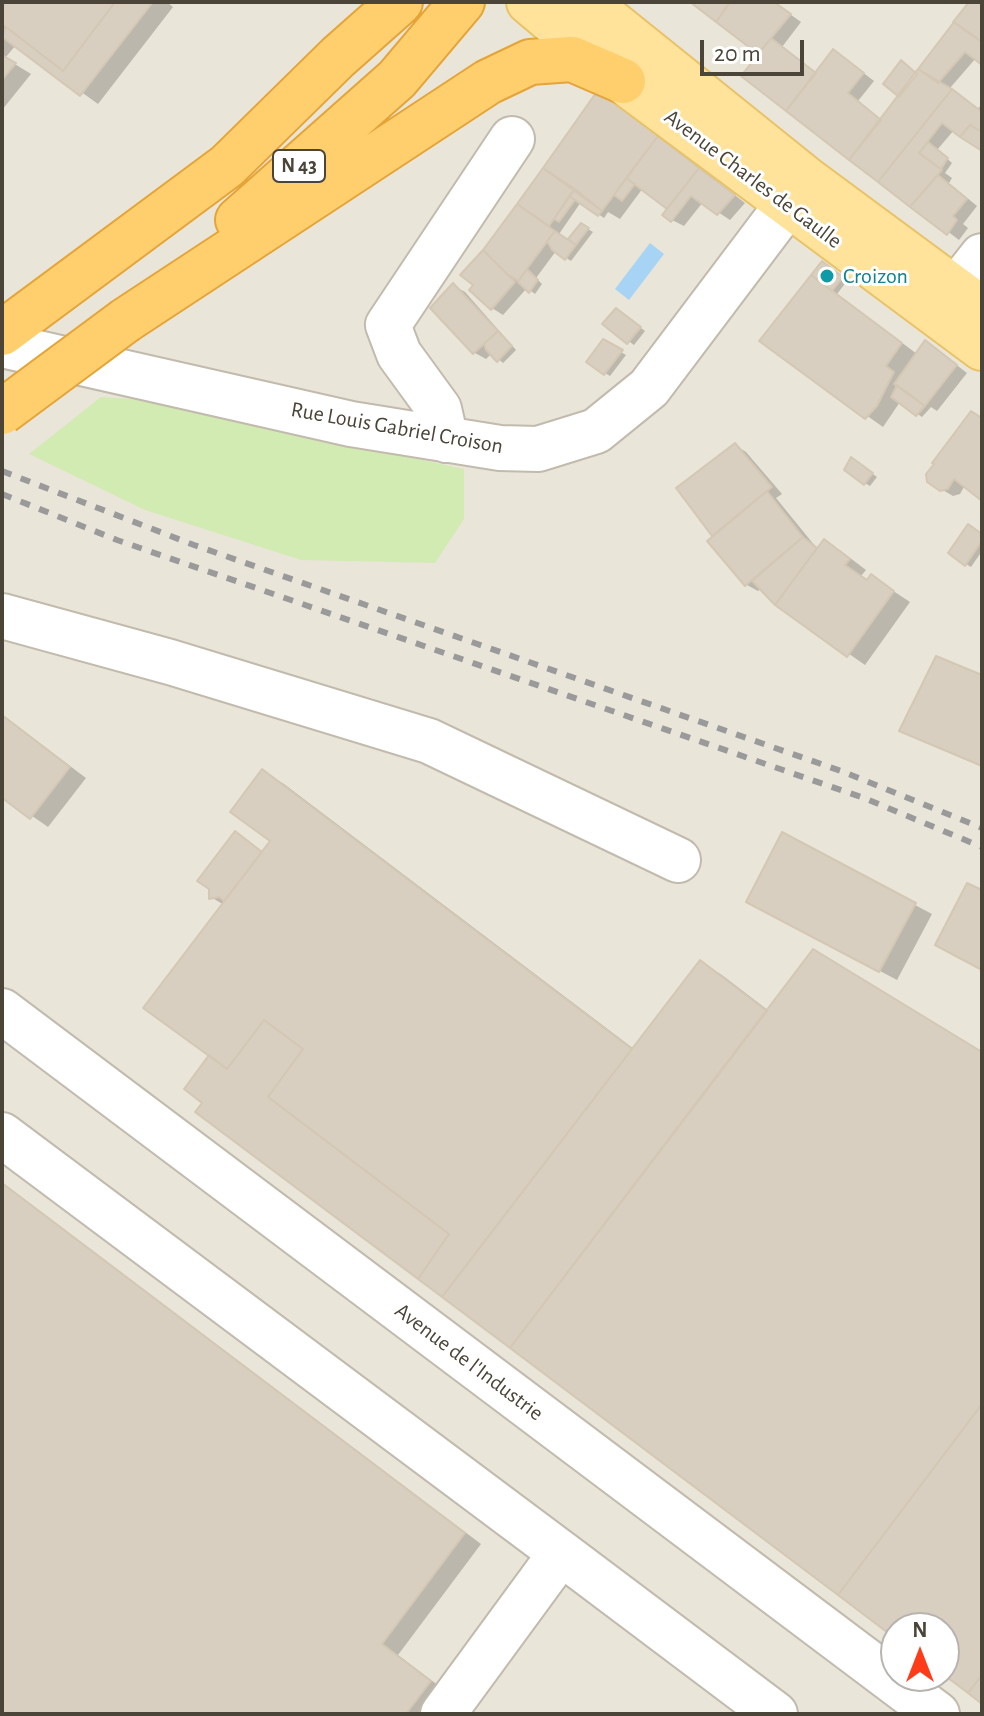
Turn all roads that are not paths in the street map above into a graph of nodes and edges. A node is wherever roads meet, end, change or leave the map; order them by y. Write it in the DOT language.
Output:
graph roads {
  1 [pos="363,2"];
  2 [pos="400,2"];
  3 [pos="462,2"];
  4 [pos="529,2"];
  5 [pos="586,2"];
  6 [pos="338,57"];
  7 [pos="623,81"];
  8 [pos="512,139"];
  9 [pos="787,205"];
  10 [pos="973,285"];
  11 [pos="126,320"];
  12 [pos="2,333"];
  13 [pos="2,345"];
  14 [pos="982,348"];
  15 [pos="2,412"];
  16 [pos="446,440"];
  17 [pos="2,616"];
  18 [pos="678,860"];
  19 [pos="2,1011"];
  20 [pos="2,1135"];
  21 [pos="561,1553"];
  22 [pos="928,1711"];
  23 [pos="443,1714"];
  24 [pos="775,1714"];
  1 -- 6 [label="highway"];
  2 -- 6 [label="highway, N 43"];
  3 -- 11 [label="highway, N 43"];
  4 -- 7 [label="main road, Avenue Charles de Gaulle"];
  5 -- 10 [label="main road, Avenue Charles de Gaulle"];
  6 -- 12 [label="highway, N 43"];
  7 -- 9 [label="main road, Avenue Charles de Gaulle"];
  7 -- 11 [label="highway"];
  8 -- 16 [label="street"];
  9 -- 14 [label="main road, Avenue Charles de Gaulle"];
  9 -- 16 [label="street, Rue Louis Gabriel Croison"];
  11 -- 15 [label="highway, N 43, bridge"];
  13 -- 16 [label="street, Rue Louis Gabriel Croison"];
  17 -- 18 [label="street"];
  19 -- 22 [label="street, Avenue de l'Industrie"];
  20 -- 21 [label="street"];
  21 -- 23 [label="street"];
  21 -- 24 [label="street"];
}
